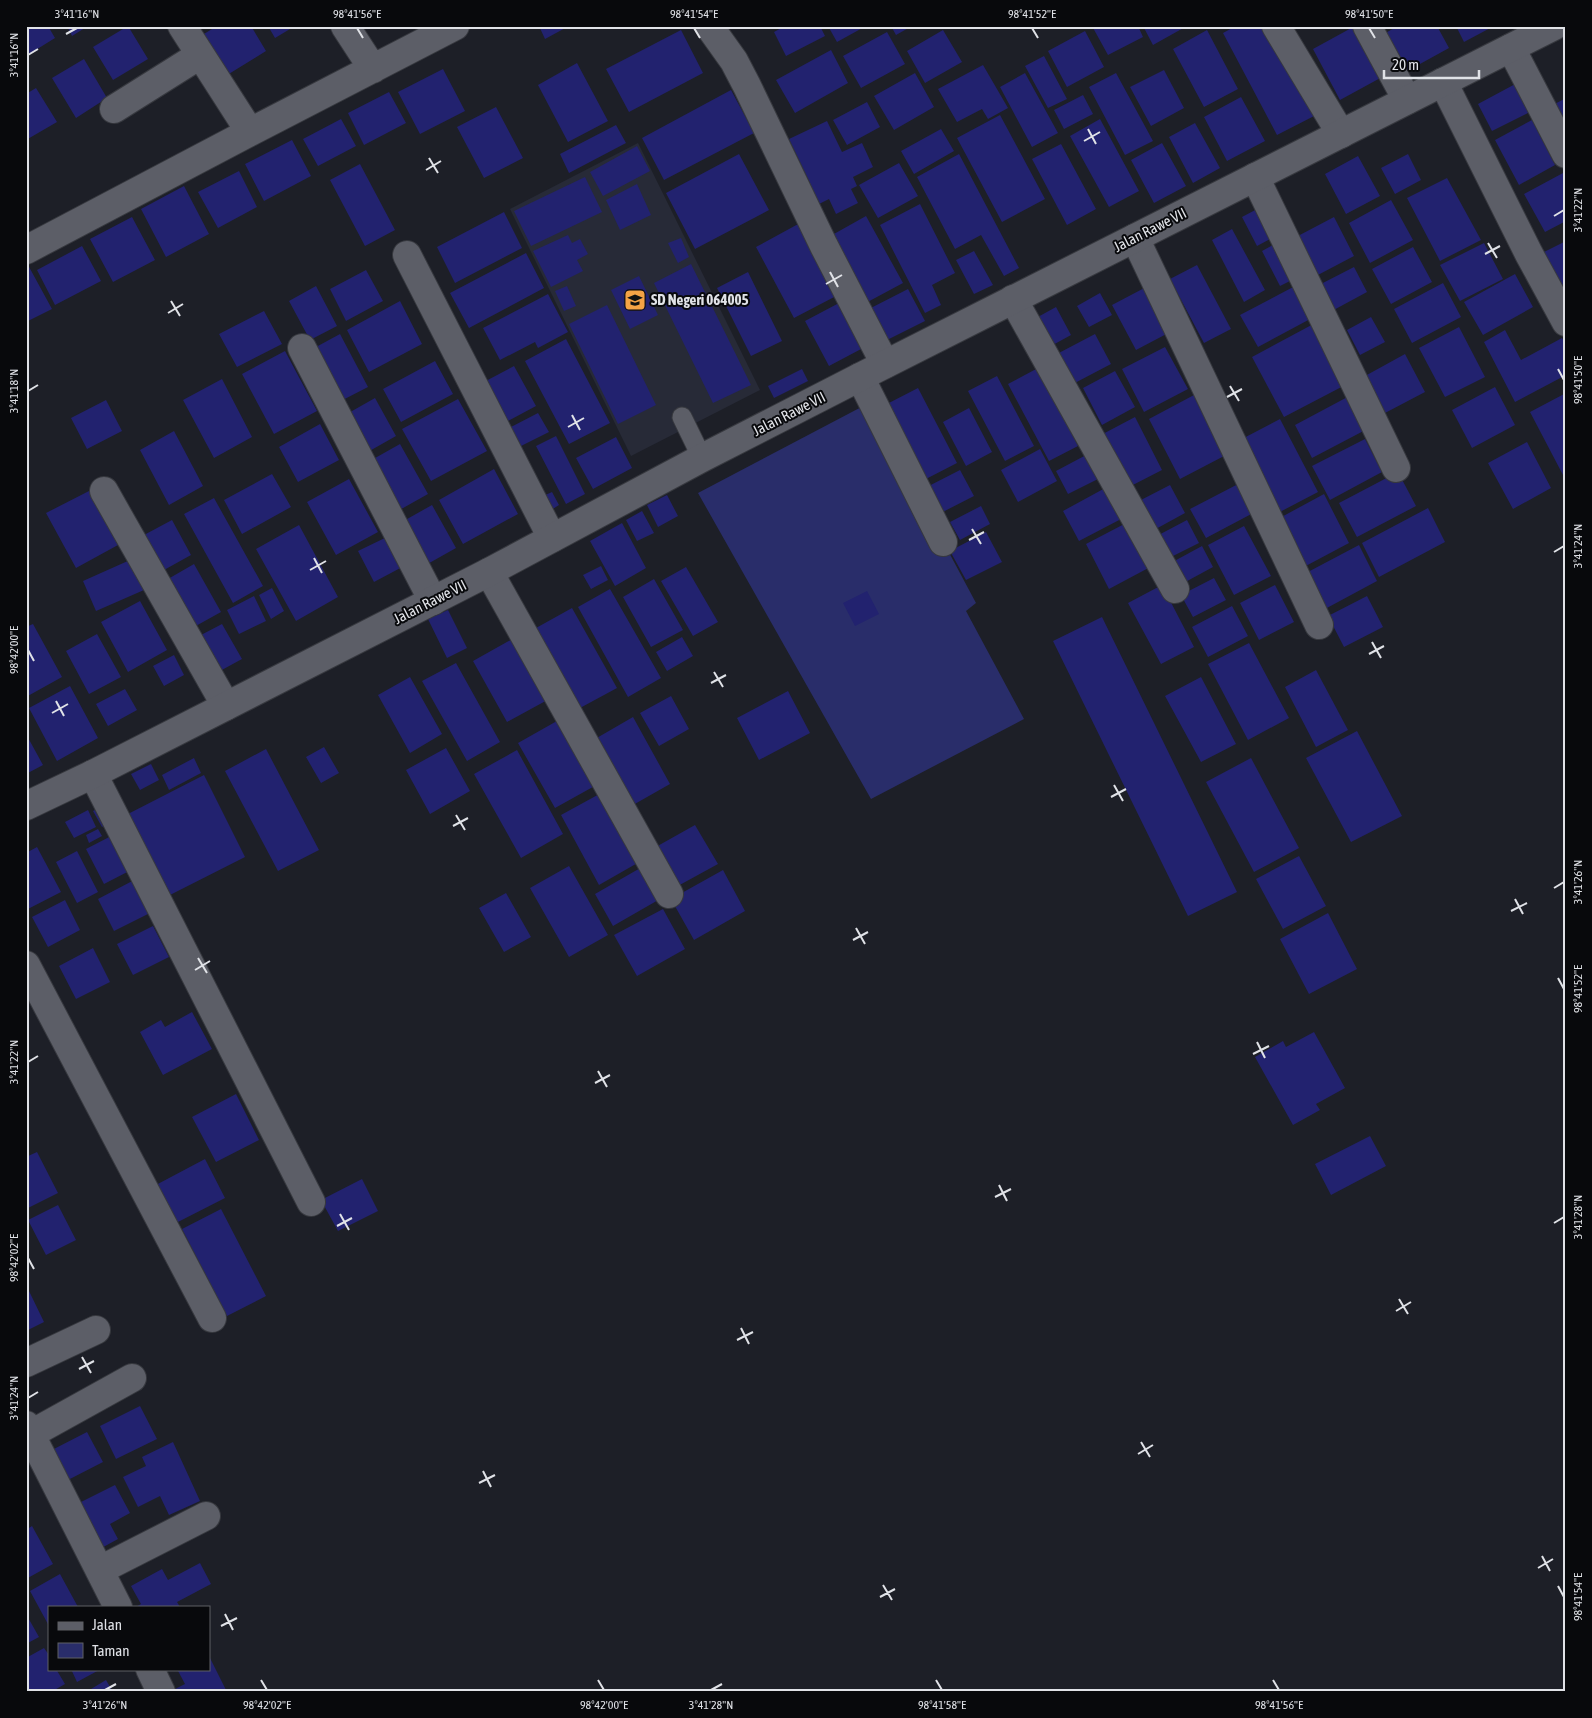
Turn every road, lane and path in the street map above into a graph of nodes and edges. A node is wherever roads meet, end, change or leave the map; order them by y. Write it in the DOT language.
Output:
graph roads {
  1 [pos="182,26"];
  2 [pos="345,26"];
  3 [pos="455,26"];
  4 [pos="709,26"];
  5 [pos="1276,26"];
  6 [pos="1367,26"];
  7 [pos="1543,29"];
  8 [pos="1511,48"];
  9 [pos="200,55"];
  10 [pos="373,69"];
  11 [pos="1443,82"];
  12 [pos="1407,100"];
  13 [pos="114,109"];
  14 [pos="250,132"];
  15 [pos="1341,134"];
  16 [pos="1566,154"];
  17 [pos="1255,177"];
  18 [pos="1135,238"];
  19 [pos="26,250"];
  20 [pos="407,255"];
  21 [pos="1013,299"];
  22 [pos="1566,322"];
  23 [pos="302,348"];
  24 [pos="885,364"];
  25 [pos="860,377"];
  26 [pos="682,417"];
  27 [pos="702,458"];
  28 [pos="1396,468"];
  29 [pos="104,491"];
  30 [pos="552,538"];
  31 [pos="943,542"];
  32 [pos="489,572"];
  33 [pos="1175,589"];
  34 [pos="433,601"];
  35 [pos="1319,625"];
  36 [pos="226,706"];
  37 [pos="93,774"];
  38 [pos="26,806"];
  39 [pos="669,894"];
  40 [pos="26,965"];
  41 [pos="311,1202"];
  42 [pos="212,1318"];
  43 [pos="96,1330"];
  44 [pos="26,1364"];
  45 [pos="132,1378"];
  46 [pos="28,1429"];
  47 [pos="206,1516"];
  48 [pos="100,1570"];
  49 [pos="118,1606"];
  50 [pos="150,1670"];
  51 [pos="161,1692"];
  1 -- 9 [label="street"];
  2 -- 10 [label="street"];
  3 -- 10 [label="street"];
  4 -- 24 [label="street"];
  5 -- 15 [label="street"];
  6 -- 12 [label="street"];
  7 -- 8 [label="street, Jalan Rawe VII"];
  8 -- 11 [label="street, Jalan Rawe VII"];
  8 -- 16 [label="street"];
  9 -- 13 [label="street"];
  9 -- 14 [label="street"];
  10 -- 14 [label="street"];
  11 -- 12 [label="street, Jalan Rawe VII"];
  11 -- 22 [label="street"];
  12 -- 15 [label="street, Jalan Rawe VII"];
  14 -- 19 [label="street"];
  15 -- 17 [label="street, Jalan Rawe VII"];
  17 -- 18 [label="street, Jalan Rawe VII"];
  17 -- 28 [label="street"];
  18 -- 21 [label="street, Jalan Rawe VII"];
  18 -- 35 [label="street"];
  20 -- 30 [label="street"];
  21 -- 24 [label="street, Jalan Rawe VII"];
  21 -- 33 [label="street"];
  23 -- 34 [label="street"];
  24 -- 25 [label="street, Jalan Rawe VII"];
  25 -- 27 [label="street, Jalan Rawe VII"];
  25 -- 31 [label="street"];
  26 -- 27 [label="lane"];
  27 -- 30 [label="street, Jalan Rawe VII"];
  29 -- 36 [label="street"];
  30 -- 32 [label="street, Jalan Rawe VII"];
  32 -- 34 [label="street, Jalan Rawe VII"];
  32 -- 39 [label="street"];
  34 -- 36 [label="street, Jalan Rawe VII"];
  36 -- 37 [label="street, Jalan Rawe VII"];
  37 -- 38 [label="street, Jalan Rawe VII"];
  37 -- 41 [label="street"];
  40 -- 42 [label="street"];
  43 -- 44 [label="street"];
  45 -- 46 [label="street"];
  46 -- 48 [label="street"];
  47 -- 48 [label="street"];
  48 -- 49 [label="street"];
  50 -- 51 [label="street"];
}
